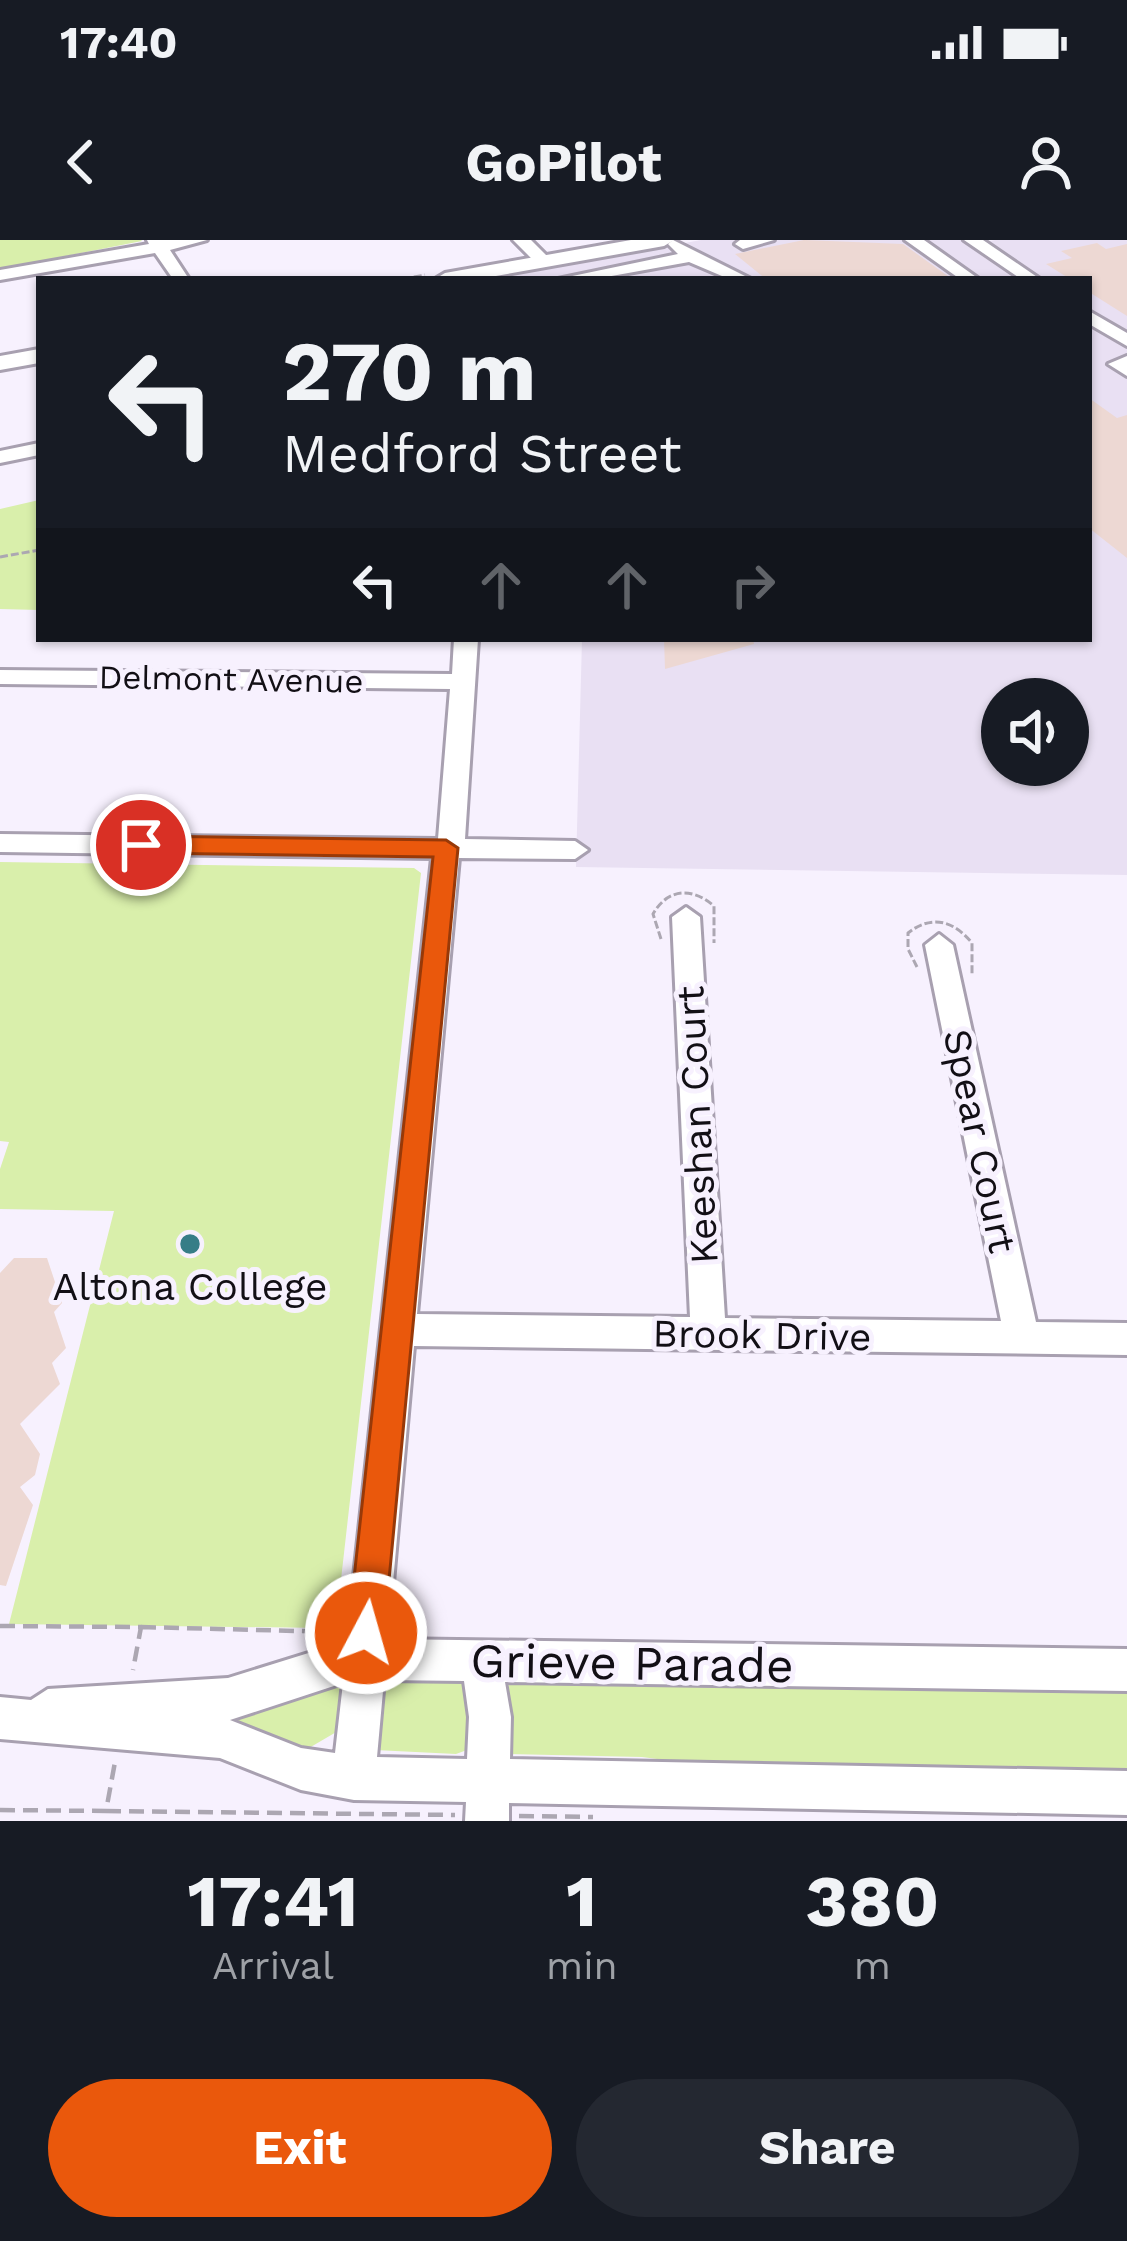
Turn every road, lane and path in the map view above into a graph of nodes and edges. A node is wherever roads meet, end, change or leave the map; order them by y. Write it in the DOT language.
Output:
graph roads {
  1 [pos="199,240"];
  2 [pos="521,240"];
  3 [pos="668,240"];
  4 [pos="766,240"];
  5 [pos="913,240"];
  6 [pos="972,240"];
  7 [pos="158,243"];
  8 [pos="743,244"];
  9 [pos="687,258"];
  10 [pos="544,261"];
  11 [pos="0,275"];
  12 [pos="179,276"];
  13 [pos="462,276"];
  14 [pos="583,276"];
  15 [pos="705,276"];
  16 [pos="735,276"];
  17 [pos="967,276"];
  18 [pos="1027,276"];
  19 [pos="1092,318"];
  20 [pos="1127,340"];
  21 [pos="36,357"];
  22 [pos="0,363"];
  23 [pos="36,450"];
  24 [pos="0,457"];
  25 [pos="36,551"];
  26 [pos="0,557"];
  27 [pos="466,642"];
  28 [pos="0,677"];
  29 [pos="462,682"];
  30 [pos="0,843"];
  31 [pos="446,848"];
  32 [pos="575,850"];
  33 [pos="686,916"];
  34 [pos="662,941"];
  35 [pos="939,945"];
  36 [pos="710,954"];
  37 [pos="398,1330"];
  38 [pos="708,1334"];
  39 [pos="1022,1337"];
  40 [pos="1127,1339"];
  41 [pos="363,1659"];
  42 [pos="482,1661"];
  43 [pos="1127,1670"];
  44 [pos="0,1716"];
  45 [pos="355,1778"];
  46 [pos="488,1778"];
  47 [pos="1127,1793"];
  48 [pos="487,1821"];
  1 -- 7 [label="street"];
  2 -- 10 [label="street"];
  3 -- 9 [label="street"];
  3 -- 10 [label="main road"];
  4 -- 8 [label="street"];
  5 -- 17 [label="street"];
  6 -- 18 [label="street"];
  7 -- 11 [label="street"];
  7 -- 12 [label="street"];
  9 -- 14 [label="street"];
  9 -- 15 [label="street"];
  9 -- 16 [label="street"];
  10 -- 13 [label="main road"];
  19 -- 20 [label="street"];
  21 -- 22 [label="main road"];
  23 -- 24 [label="street"];
  25 -- 26 [label="path"];
  27 -- 29 [label="street"];
  28 -- 29 [label="street, Delmont Avenue"];
  29 -- 31 [label="street"];
  30 -- 31 [label="street"];
  31 -- 32 [label="street"];
  31 -- 37 [label="street"];
  33 -- 38 [label="street, Keeshan Court"];
  34 -- 36 [label="path"];
  35 -- 39 [label="street, Spear Court"];
  37 -- 38 [label="street, Brook Drive"];
  37 -- 41 [label="street"];
  38 -- 39 [label="street, Brook Drive"];
  39 -- 40 [label="street, Brook Drive"];
  41 -- 42 [label="street, Grieve Parade"];
  41 -- 44 [label="street, Grieve Parade"];
  41 -- 45 [label="street"];
  42 -- 43 [label="street, Grieve Parade"];
  42 -- 46 [label="street"];
  44 -- 45 [label="street, Grieve Parade"];
  45 -- 46 [label="street, Grieve Parade"];
  46 -- 47 [label="street, Grieve Parade"];
  46 -- 48 [label="street"];
}
